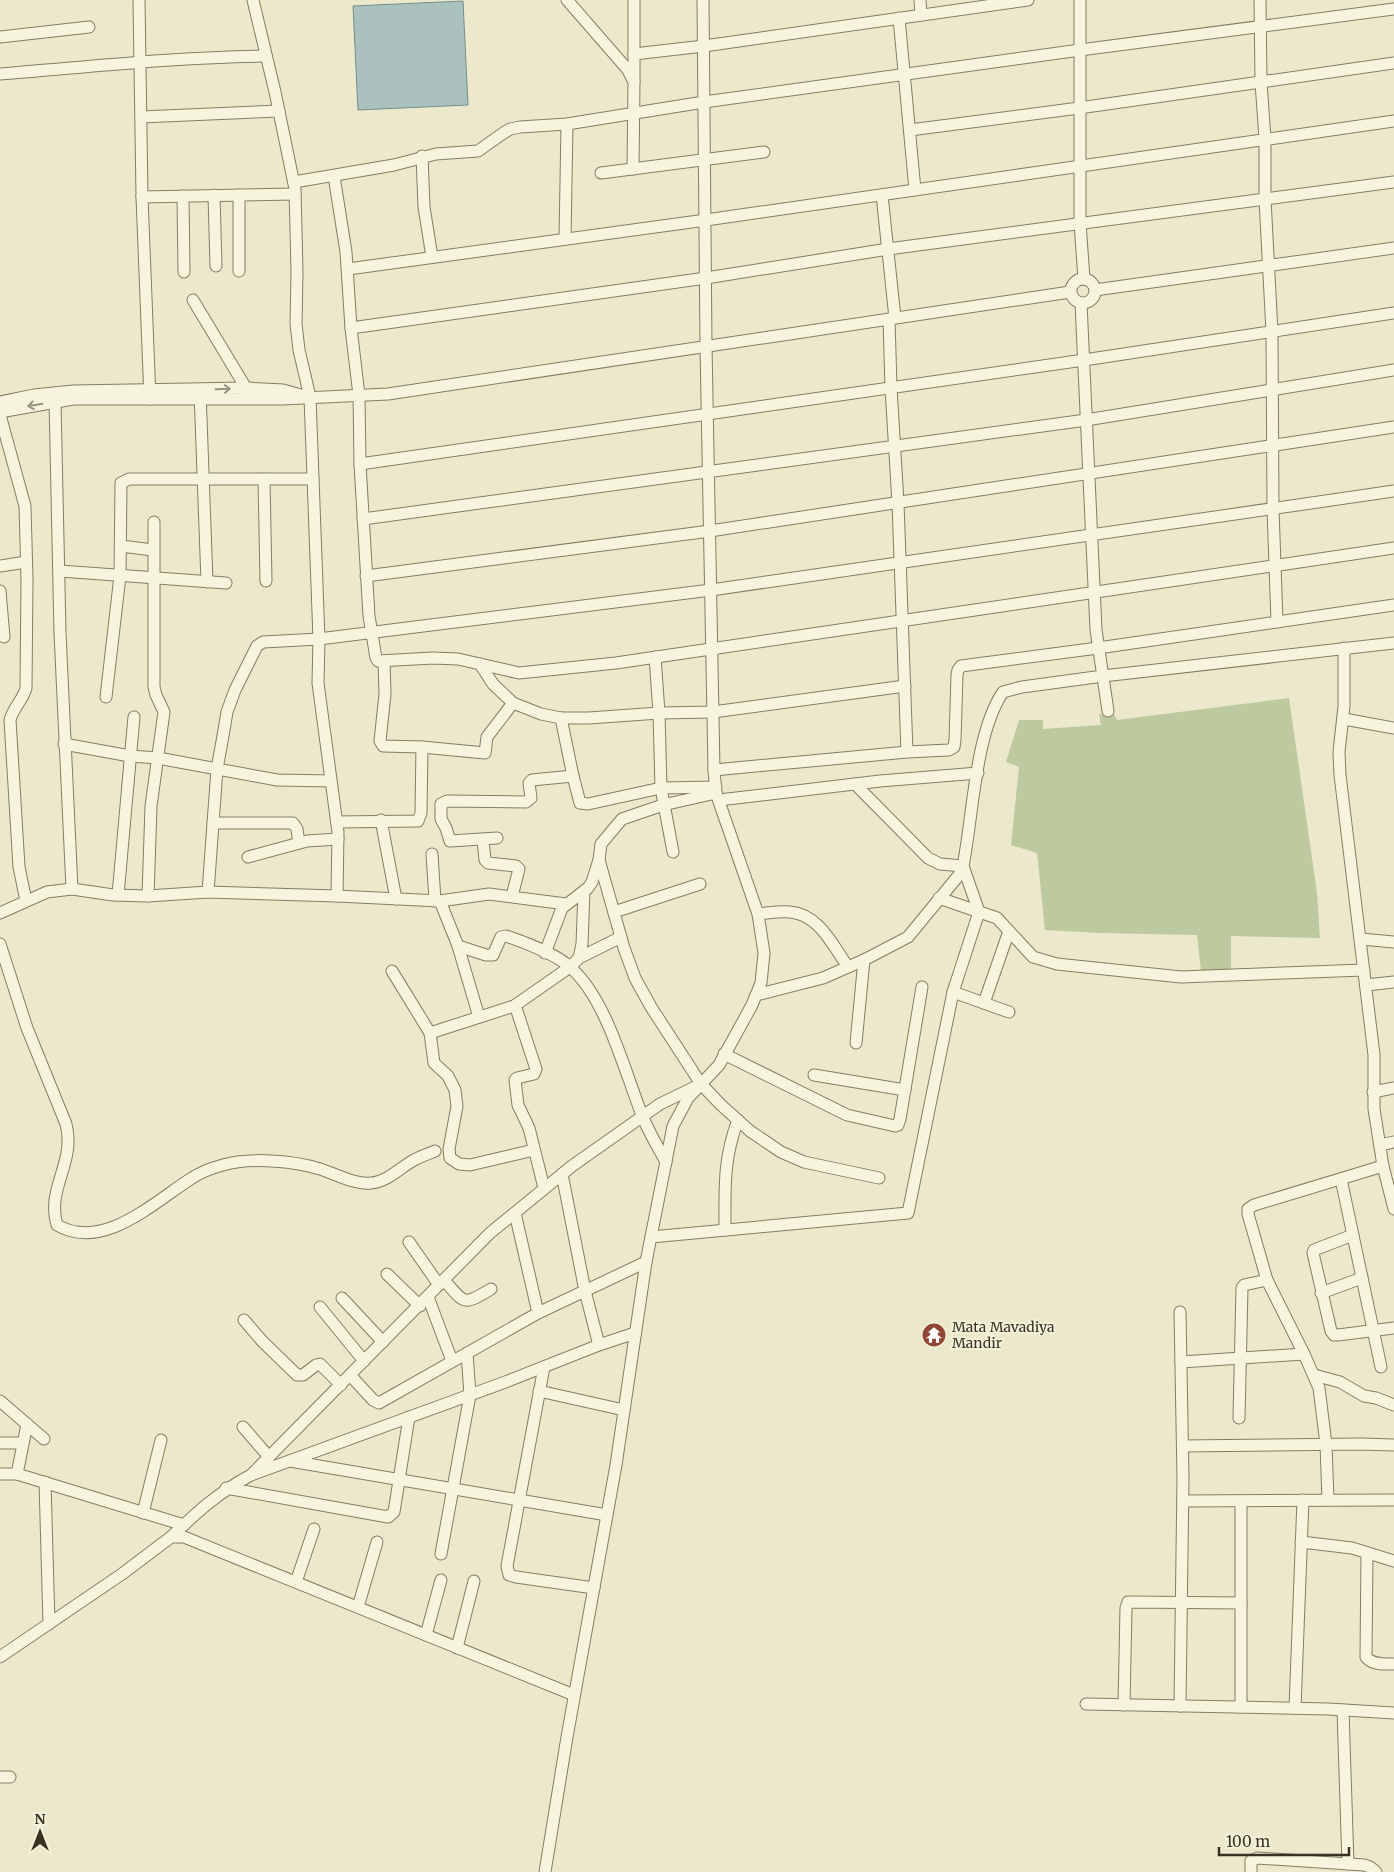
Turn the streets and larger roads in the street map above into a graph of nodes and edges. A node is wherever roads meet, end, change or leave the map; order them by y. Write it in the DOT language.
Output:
graph roads {
  1 [pos="140,0"];
  2 [pos="253,0"];
  3 [pos="567,0"];
  4 [pos="634,0"];
  5 [pos="703,0"];
  6 [pos="920,0"];
  7 [pos="1028,0"];
  8 [pos="1080,0"];
  9 [pos="1260,0"];
  10 [pos="1394,9"];
  11 [pos="921,14"];
  12 [pos="899,18"];
  13 [pos="1260,26"];
  14 [pos="89,27"];
  15 [pos="0,37"];
  16 [pos="704,46"];
  17 [pos="1080,50"];
  18 [pos="634,54"];
  19 [pos="266,56"];
  20 [pos="141,61"];
  21 [pos="1394,63"];
  22 [pos="0,74"];
  23 [pos="905,74"];
  24 [pos="634,82"];
  25 [pos="1261,82"];
  26 [pos="704,102"];
  27 [pos="1079,108"];
  28 [pos="279,111"];
  29 [pos="634,113"];
  30 [pos="141,117"];
  31 [pos="1394,121"];
  32 [pos="567,124"];
  33 [pos="910,130"];
  34 [pos="1265,140"];
  35 [pos="764,152"];
  36 [pos="422,156"];
  37 [pos="704,160"];
  38 [pos="1079,166"];
  39 [pos="633,169"];
  40 [pos="601,173"];
  41 [pos="334,176"];
  42 [pos="1394,182"];
  43 [pos="294,188"];
  44 [pos="915,190"];
  45 [pos="214,195"];
  46 [pos="239,195"];
  47 [pos="882,195"];
  48 [pos="183,196"];
  49 [pos="142,197"];
  50 [pos="1265,199"];
  51 [pos="706,220"];
  52 [pos="1080,224"];
  53 [pos="565,239"];
  54 [pos="1394,248"];
  55 [pos="888,249"];
  56 [pos="432,257"];
  57 [pos="216,266"];
  58 [pos="1269,266"];
  59 [pos="348,269"];
  60 [pos="239,271"];
  61 [pos="184,272"];
  62 [pos="706,278"];
  63 [pos="1084,279"];
  64 [pos="1095,290"];
  65 [pos="1070,292"];
  66 [pos="193,300"];
  67 [pos="1081,303"];
  68 [pos="1394,313"];
  69 [pos="892,319"];
  70 [pos="352,328"];
  71 [pos="1272,332"];
  72 [pos="706,346"];
  73 [pos="1084,360"];
  74 [pos="1394,370"];
  75 [pos="891,388"];
  76 [pos="1273,390"];
  77 [pos="150,394"];
  78 [pos="200,394"];
  79 [pos="246,394"];
  80 [pos="358,395"];
  81 [pos="310,397"];
  82 [pos="55,401"];
  83 [pos="0,402"];
  84 [pos="0,414"];
  85 [pos="708,414"];
  86 [pos="1086,420"];
  87 [pos="1394,427"];
  88 [pos="1273,446"];
  89 [pos="895,447"];
  90 [pos="360,464"];
  91 [pos="709,473"];
  92 [pos="1089,475"];
  93 [pos="313,479"];
  94 [pos="204,480"];
  95 [pos="264,480"];
  96 [pos="1394,491"];
  97 [pos="898,503"];
  98 [pos="1273,509"];
  99 [pos="363,519"];
  100 [pos="154,522"];
  101 [pos="710,531"];
  102 [pos="1092,535"];
  103 [pos="121,546"];
  104 [pos="1394,548"];
  105 [pos="154,550"];
  106 [pos="26,562"];
  107 [pos="900,563"];
  108 [pos="0,566"];
  109 [pos="1275,566"];
  110 [pos="60,572"];
  111 [pos="120,576"];
  112 [pos="366,576"];
  113 [pos="153,578"];
  114 [pos="266,581"];
  115 [pos="207,582"];
  116 [pos="226,583"];
  117 [pos="711,590"];
  118 [pos="0,591"];
  119 [pos="1094,592"];
  120 [pos="1394,604"];
  121 [pos="902,620"];
  122 [pos="1278,622"];
  123 [pos="372,633"];
  124 [pos="4,637"];
  125 [pos="319,639"];
  126 [pos="1394,643"];
  127 [pos="712,647"];
  128 [pos="1098,648"];
  129 [pos="1344,648"];
  130 [pos="655,656"];
  131 [pos="384,662"];
  132 [pos="480,664"];
  133 [pos="1103,676"];
  134 [pos="905,686"];
  135 [pos="106,696"];
  136 [pos="513,703"];
  137 [pos="12,711"];
  138 [pos="1108,711"];
  139 [pos="0,712"];
  140 [pos="713,712"];
  141 [pos="659,713"];
  142 [pos="134,717"];
  143 [pos="561,718"];
  144 [pos="1344,719"];
  145 [pos="1394,728"];
  146 [pos="64,744"];
  147 [pos="422,747"];
  148 [pos="907,752"];
  149 [pos="130,756"];
  150 [pos="158,758"];
  151 [pos="217,769"];
  152 [pos="714,770"];
  153 [pos="978,774"];
  154 [pos="573,776"];
  155 [pos="331,781"];
  156 [pos="855,784"];
  157 [pos="661,788"];
  158 [pos="717,794"];
  159 [pos="663,805"];
  160 [pos="381,820"];
  161 [pos="337,822"];
  162 [pos="213,823"];
  163 [pos="496,838"];
  164 [pos="338,840"];
  165 [pos="483,840"];
  166 [pos="299,843"];
  167 [pos="673,852"];
  168 [pos="432,854"];
  169 [pos="248,857"];
  170 [pos="599,860"];
  171 [pos="963,866"];
  172 [pos="700,884"];
  173 [pos="72,889"];
  174 [pos="208,892"];
  175 [pos="584,892"];
  176 [pos="118,895"];
  177 [pos="148,896"];
  178 [pos="337,896"];
  179 [pos="512,896"];
  180 [pos="939,898"];
  181 [pos="396,899"];
  182 [pos="26,901"];
  183 [pos="438,901"];
  184 [pos="566,904"];
  185 [pos="614,912"];
  186 [pos="979,912"];
  187 [pos="0,913"];
  188 [pos="758,914"];
  189 [pos="1009,932"];
  190 [pos="621,937"];
  191 [pos="1361,939"];
  192 [pos="1394,942"];
  193 [pos="0,944"];
  194 [pos="458,946"];
  195 [pos="545,952"];
  196 [pos="864,960"];
  197 [pos="574,962"];
  198 [pos="848,967"];
  199 [pos="1364,970"];
  200 [pos="392,972"];
  201 [pos="1394,982"];
  202 [pos="1366,986"];
  203 [pos="922,987"];
  204 [pos="953,992"];
  205 [pos="756,995"];
  206 [pos="984,1003"];
  207 [pos="514,1006"];
  208 [pos="1009,1012"];
  209 [pos="479,1017"];
  210 [pos="430,1032"];
  211 [pos="856,1043"];
  212 [pos="724,1054"];
  213 [pos="814,1075"];
  214 [pos="701,1084"];
  215 [pos="1394,1088"];
  216 [pos="905,1090"];
  217 [pos="1373,1092"];
  218 [pos="642,1117"];
  219 [pos="738,1120"];
  220 [pos="1394,1142"];
  221 [pos="1380,1145"];
  222 [pos="534,1150"];
  223 [pos="435,1151"];
  224 [pos="666,1162"];
  225 [pos="1383,1166"];
  226 [pos="562,1174"];
  227 [pos="879,1178"];
  228 [pos="1341,1179"];
  229 [pos="544,1188"];
  230 [pos="1394,1209"];
  231 [pos="515,1213"];
  232 [pos="725,1230"];
  233 [pos="1352,1235"];
  234 [pos="651,1237"];
  235 [pos="409,1242"];
  236 [pos="646,1262"];
  237 [pos="387,1274"];
  238 [pos="1362,1278"];
  239 [pos="1267,1280"];
  240 [pos="442,1283"];
  241 [pos="491,1289"];
  242 [pos="585,1291"];
  243 [pos="1321,1293"];
  244 [pos="428,1297"];
  245 [pos="342,1298"];
  246 [pos="420,1306"];
  247 [pos="320,1307"];
  248 [pos="1180,1312"];
  249 [pos="538,1313"];
  250 [pos="244,1320"];
  251 [pos="1394,1328"];
  252 [pos="1374,1331"];
  253 [pos="635,1333"];
  254 [pos="383,1342"];
  255 [pos="599,1345"];
  256 [pos="467,1353"];
  257 [pos="1304,1354"];
  258 [pos="1240,1359"];
  259 [pos="452,1361"];
  260 [pos="364,1362"];
  261 [pos="1181,1362"];
  262 [pos="544,1367"];
  263 [pos="1381,1367"];
  264 [pos="1314,1375"];
  265 [pos="350,1376"];
  266 [pos="341,1385"];
  267 [pos="539,1391"];
  268 [pos="470,1394"];
  269 [pos="0,1401"];
  270 [pos="1394,1405"];
  271 [pos="624,1410"];
  272 [pos="409,1417"];
  273 [pos="1239,1418"];
  274 [pos="27,1424"];
  275 [pos="243,1427"];
  276 [pos="44,1439"];
  277 [pos="161,1440"];
  278 [pos="0,1443"];
  279 [pos="24,1443"];
  280 [pos="1326,1444"];
  281 [pos="1394,1445"];
  282 [pos="1183,1446"];
  283 [pos="269,1457"];
  284 [pos="288,1461"];
  285 [pos="0,1474"];
  286 [pos="17,1474"];
  287 [pos="251,1475"];
  288 [pos="398,1480"];
  289 [pos="45,1482"];
  290 [pos="226,1488"];
  291 [pos="452,1489"];
  292 [pos="519,1500"];
  293 [pos="1241,1500"];
  294 [pos="1303,1500"];
  295 [pos="1328,1500"];
  296 [pos="1394,1500"];
  297 [pos="1183,1501"];
  298 [pos="143,1513"];
  299 [pos="607,1515"];
  300 [pos="184,1525"];
  301 [pos="314,1529"];
  302 [pos="171,1537"];
  303 [pos="377,1542"];
  304 [pos="1301,1542"];
  305 [pos="1366,1553"];
  306 [pos="441,1554"];
  307 [pos="1394,1561"];
  308 [pos="441,1580"];
  309 [pos="474,1581"];
  310 [pos="296,1582"];
  311 [pos="594,1588"];
  312 [pos="1181,1602"];
  313 [pos="1241,1603"];
  314 [pos="358,1607"];
  315 [pos="49,1624"];
  316 [pos="426,1635"];
  317 [pos="457,1648"];
  318 [pos="0,1657"];
  319 [pos="1394,1664"];
  320 [pos="574,1695"];
  321 [pos="1086,1704"];
  322 [pos="1124,1705"];
  323 [pos="1180,1706"];
  324 [pos="1241,1707"];
  325 [pos="1295,1708"];
  326 [pos="1342,1710"];
  327 [pos="1394,1714"];
  328 [pos="1348,1864"];
  329 [pos="545,1872"];
  330 [pos="1251,1872"];
  331 [pos="1376,1872"];
  1 -- 20 [label="street"];
  2 -- 19 [label="street"];
  3 -- 24 [label="street"];
  4 -- 18 [label="street"];
  5 -- 16 [label="street"];
  6 -- 11 [label="street"];
  7 -- 11 [label="street"];
  8 -- 17 [label="street"];
  9 -- 13 [label="street"];
  10 -- 13 [label="street"];
  11 -- 12 [label="street"];
  12 -- 16 [label="street"];
  12 -- 23 [label="street"];
  13 -- 17 [label="street"];
  13 -- 25 [label="street"];
  14 -- 15 [label="street"];
  16 -- 18 [label="street"];
  16 -- 26 [label="street"];
  17 -- 23 [label="street"];
  17 -- 27 [label="street"];
  18 -- 24 [label="street"];
  19 -- 20 [label="street"];
  19 -- 28 [label="street"];
  20 -- 22 [label="street"];
  20 -- 30 [label="street"];
  21 -- 25 [label="street"];
  23 -- 26 [label="street"];
  23 -- 33 [label="street"];
  24 -- 29 [label="street"];
  25 -- 27 [label="street"];
  25 -- 34 [label="street"];
  26 -- 29 [label="street"];
  26 -- 37 [label="street"];
  27 -- 33 [label="street"];
  27 -- 38 [label="street"];
  28 -- 30 [label="street"];
  28 -- 43 [label="street"];
  29 -- 32 [label="street"];
  29 -- 39 [label="street"];
  30 -- 49 [label="street"];
  31 -- 34 [label="street"];
  32 -- 36 [label="street"];
  32 -- 53 [label="street"];
  33 -- 44 [label="street"];
  34 -- 38 [label="street"];
  34 -- 50 [label="street"];
  35 -- 37 [label="street"];
  36 -- 41 [label="street"];
  36 -- 56 [label="street"];
  37 -- 39 [label="street"];
  37 -- 51 [label="street"];
  38 -- 44 [label="street"];
  38 -- 52 [label="street"];
  39 -- 40 [label="street"];
  41 -- 43 [label="street"];
  41 -- 59 [label="street"];
  42 -- 50 [label="street"];
  43 -- 46 [label="street"];
  43 -- 81 [label="street"];
  44 -- 47 [label="street"];
  45 -- 46 [label="street"];
  45 -- 48 [label="street"];
  45 -- 57 [label="street"];
  46 -- 60 [label="street"];
  47 -- 51 [label="street"];
  47 -- 55 [label="street"];
  48 -- 49 [label="street"];
  48 -- 61 [label="street"];
  49 -- 77 [label="street"];
  50 -- 52 [label="street"];
  50 -- 58 [label="street"];
  51 -- 53 [label="street"];
  51 -- 62 [label="street"];
  52 -- 55 [label="street"];
  52 -- 63 [label="street"];
  53 -- 56 [label="street"];
  54 -- 58 [label="street"];
  55 -- 62 [label="street"];
  55 -- 69 [label="street"];
  56 -- 59 [label="street"];
  58 -- 64 [label="street"];
  58 -- 71 [label="street"];
  59 -- 70 [label="street"];
  62 -- 70 [label="street"];
  62 -- 72 [label="street"];
  63 -- 64 [label="street"];
  63 -- 65 [label="street"];
  64 -- 67 [label="street"];
  65 -- 67 [label="street"];
  65 -- 69 [label="street"];
  66 -- 79 [label="street"];
  67 -- 73 [label="street"];
  68 -- 71 [label="street"];
  69 -- 72 [label="street"];
  69 -- 75 [label="street"];
  70 -- 80 [label="street"];
  71 -- 73 [label="street"];
  71 -- 76 [label="street"];
  72 -- 80 [label="street"];
  72 -- 85 [label="street"];
  73 -- 75 [label="street"];
  73 -- 86 [label="street"];
  74 -- 76 [label="street"];
  75 -- 85 [label="street"];
  75 -- 89 [label="street"];
  76 -- 86 [label="street"];
  76 -- 88 [label="street"];
  77 -- 78 [label="street"];
  77 -- 82 [label="street"];
  77 -- 83 [label="street"];
  78 -- 79 [label="street"];
  78 -- 94 [label="street"];
  79 -- 81 [label="street"];
  80 -- 81 [label="street"];
  80 -- 90 [label="street"];
  81 -- 93 [label="street"];
  82 -- 84 [label="street, one-way"];
  82 -- 110 [label="street"];
  84 -- 106 [label="street"];
  85 -- 90 [label="street"];
  85 -- 91 [label="street"];
  86 -- 89 [label="street"];
  86 -- 92 [label="street"];
  87 -- 88 [label="street"];
  88 -- 92 [label="street"];
  88 -- 98 [label="street"];
  89 -- 91 [label="street"];
  89 -- 97 [label="street"];
  90 -- 99 [label="street"];
  91 -- 99 [label="street"];
  91 -- 101 [label="street"];
  92 -- 97 [label="street"];
  92 -- 102 [label="street"];
  93 -- 95 [label="street"];
  93 -- 125 [label="street"];
  94 -- 95 [label="street"];
  94 -- 103 [label="street"];
  94 -- 115 [label="street"];
  95 -- 114 [label="street"];
  96 -- 98 [label="street"];
  97 -- 101 [label="street"];
  97 -- 107 [label="street"];
  98 -- 102 [label="street"];
  98 -- 109 [label="street"];
  99 -- 112 [label="street"];
  100 -- 105 [label="street"];
  101 -- 112 [label="street"];
  101 -- 117 [label="street"];
  102 -- 107 [label="street"];
  102 -- 119 [label="street"];
  103 -- 105 [label="street"];
  103 -- 111 [label="street"];
  104 -- 109 [label="street"];
  105 -- 113 [label="street"];
  106 -- 108 [label="street"];
  106 -- 137 [label="street"];
  107 -- 117 [label="street"];
  107 -- 121 [label="street"];
  109 -- 119 [label="street"];
  109 -- 122 [label="street"];
  110 -- 111 [label="street"];
  110 -- 146 [label="street"];
  111 -- 113 [label="street"];
  111 -- 135 [label="street"];
  112 -- 123 [label="street"];
  113 -- 115 [label="street"];
  113 -- 150 [label="street"];
  115 -- 116 [label="street"];
  117 -- 123 [label="street"];
  117 -- 127 [label="street"];
  118 -- 124 [label="street"];
  119 -- 121 [label="street"];
  119 -- 128 [label="street"];
  120 -- 122 [label="street"];
  121 -- 127 [label="street"];
  121 -- 134 [label="street"];
  122 -- 128 [label="street"];
  123 -- 125 [label="street"];
  123 -- 131 [label="street"];
  125 -- 151 [label="street"];
  125 -- 155 [label="street"];
  126 -- 129 [label="street"];
  127 -- 130 [label="street"];
  127 -- 140 [label="street"];
  128 -- 133 [label="street"];
  128 -- 148 [label="street"];
  129 -- 133 [label="street"];
  129 -- 144 [label="street"];
  130 -- 132 [label="street"];
  130 -- 141 [label="street"];
  131 -- 132 [label="street"];
  131 -- 147 [label="street"];
  132 -- 136 [label="street"];
  133 -- 138 [label="street"];
  133 -- 153 [label="street"];
  134 -- 140 [label="street"];
  134 -- 148 [label="street"];
  136 -- 143 [label="street"];
  136 -- 147 [label="street"];
  137 -- 139 [label="street"];
  137 -- 182 [label="street"];
  140 -- 141 [label="street"];
  140 -- 152 [label="street"];
  141 -- 143 [label="street"];
  141 -- 157 [label="street"];
  142 -- 149 [label="street"];
  143 -- 154 [label="street"];
  144 -- 145 [label="street"];
  144 -- 191 [label="street"];
  146 -- 149 [label="street"];
  146 -- 173 [label="street"];
  147 -- 160 [label="street"];
  148 -- 152 [label="street"];
  149 -- 150 [label="street"];
  149 -- 176 [label="street"];
  150 -- 151 [label="street"];
  150 -- 177 [label="street"];
  151 -- 155 [label="street"];
  151 -- 162 [label="street"];
  152 -- 158 [label="street"];
  153 -- 156 [label="street"];
  153 -- 171 [label="street"];
  154 -- 157 [label="street"];
  154 -- 165 [label="street"];
  155 -- 161 [label="street"];
  156 -- 158 [label="street"];
  156 -- 171 [label="street"];
  157 -- 158 [label="street"];
  157 -- 159 [label="street"];
  158 -- 159 [label="street"];
  158 -- 188 [label="street"];
  159 -- 167 [label="street"];
  159 -- 170 [label="street"];
  160 -- 161 [label="street"];
  160 -- 181 [label="street"];
  161 -- 164 [label="street"];
  162 -- 166 [label="street"];
  162 -- 174 [label="street"];
  163 -- 165 [label="street"];
  164 -- 166 [label="street"];
  164 -- 178 [label="street"];
  165 -- 179 [label="street"];
  166 -- 169 [label="street"];
  168 -- 183 [label="street"];
  170 -- 175 [label="street"];
  170 -- 185 [label="street"];
  171 -- 180 [label="street"];
  171 -- 186 [label="street"];
  172 -- 185 [label="street"];
  173 -- 176 [label="street"];
  173 -- 182 [label="street"];
  174 -- 177 [label="street"];
  174 -- 178 [label="street"];
  175 -- 184 [label="street"];
  175 -- 197 [label="street"];
  176 -- 177 [label="street"];
  178 -- 181 [label="street"];
  179 -- 183 [label="street"];
  179 -- 184 [label="street"];
  180 -- 186 [label="street"];
  180 -- 196 [label="street"];
  181 -- 183 [label="street"];
  182 -- 187 [label="street"];
  183 -- 194 [label="street"];
  184 -- 195 [label="street"];
  185 -- 190 [label="street"];
  186 -- 189 [label="street"];
  186 -- 204 [label="street"];
  188 -- 198 [label="street"];
  188 -- 205 [label="street"];
  189 -- 199 [label="street"];
  189 -- 206 [label="street"];
  190 -- 197 [label="street"];
  190 -- 214 [label="street"];
  191 -- 192 [label="street"];
  191 -- 199 [label="street"];
  193 -- 223 [label="street"];
  194 -- 195 [label="street"];
  194 -- 209 [label="street"];
  195 -- 197 [label="street"];
  196 -- 198 [label="street"];
  196 -- 211 [label="street"];
  197 -- 207 [label="street"];
  197 -- 218 [label="street"];
  198 -- 205 [label="street"];
  199 -- 202 [label="street"];
  200 -- 210 [label="street"];
  201 -- 202 [label="street"];
  202 -- 217 [label="street"];
  203 -- 216 [label="street"];
  204 -- 206 [label="street"];
  204 -- 232 [label="street"];
  205 -- 212 [label="street"];
  206 -- 208 [label="street"];
  207 -- 209 [label="street"];
  207 -- 222 [label="street"];
  209 -- 210 [label="street"];
  210 -- 222 [label="street"];
  212 -- 214 [label="street"];
  212 -- 216 [label="street"];
  213 -- 216 [label="street"];
  214 -- 218 [label="street"];
  214 -- 219 [label="street"];
  214 -- 224 [label="street"];
  215 -- 217 [label="street"];
  217 -- 221 [label="street"];
  218 -- 224 [label="street"];
  218 -- 226 [label="street"];
  219 -- 227 [label="street"];
  219 -- 232 [label="street"];
  220 -- 221 [label="street"];
  221 -- 225 [label="street"];
  222 -- 229 [label="street"];
  224 -- 234 [label="street"];
  225 -- 228 [label="street"];
  225 -- 230 [label="street"];
  226 -- 229 [label="street"];
  226 -- 242 [label="street"];
  228 -- 233 [label="street"];
  228 -- 239 [label="street"];
  229 -- 231 [label="street"];
  231 -- 240 [label="street"];
  231 -- 249 [label="street"];
  232 -- 234 [label="street"];
  233 -- 238 [label="street"];
  233 -- 243 [label="street"];
  234 -- 236 [label="street"];
  235 -- 240 [label="street"];
  236 -- 242 [label="street"];
  236 -- 253 [label="street"];
  237 -- 246 [label="street"];
  238 -- 243 [label="street"];
  238 -- 252 [label="street"];
  239 -- 257 [label="street"];
  239 -- 258 [label="street"];
  240 -- 241 [label="street"];
  240 -- 244 [label="street"];
  242 -- 249 [label="street"];
  242 -- 255 [label="street"];
  243 -- 252 [label="street"];
  244 -- 246 [label="street"];
  244 -- 259 [label="street"];
  245 -- 254 [label="street"];
  246 -- 254 [label="street"];
  247 -- 260 [label="street"];
  248 -- 261 [label="street"];
  249 -- 256 [label="street"];
  250 -- 266 [label="street"];
  251 -- 252 [label="street"];
  252 -- 263 [label="street"];
  253 -- 255 [label="street"];
  253 -- 271 [label="street"];
  254 -- 260 [label="street"];
  255 -- 262 [label="street"];
  256 -- 259 [label="street"];
  256 -- 268 [label="street"];
  257 -- 258 [label="street"];
  257 -- 264 [label="street"];
  258 -- 261 [label="street"];
  258 -- 273 [label="street"];
  259 -- 265 [label="street"];
  260 -- 265 [label="street"];
  261 -- 282 [label="street"];
  262 -- 267 [label="street"];
  262 -- 268 [label="street"];
  264 -- 270 [label="street"];
  264 -- 280 [label="street"];
  265 -- 266 [label="street"];
  266 -- 283 [label="street"];
  267 -- 271 [label="street"];
  267 -- 292 [label="street"];
  268 -- 272 [label="street"];
  268 -- 291 [label="street"];
  269 -- 274 [label="street"];
  271 -- 299 [label="street"];
  272 -- 284 [label="street"];
  272 -- 288 [label="street"];
  274 -- 276 [label="street"];
  274 -- 279 [label="street"];
  275 -- 283 [label="street"];
  277 -- 298 [label="street"];
  278 -- 279 [label="street"];
  279 -- 286 [label="street"];
  280 -- 281 [label="street"];
  280 -- 282 [label="street"];
  280 -- 295 [label="street"];
  282 -- 297 [label="street"];
  283 -- 287 [label="street"];
  284 -- 287 [label="street"];
  284 -- 288 [label="street"];
  285 -- 286 [label="street"];
  286 -- 289 [label="street"];
  287 -- 290 [label="street"];
  288 -- 290 [label="street"];
  288 -- 291 [label="street"];
  289 -- 298 [label="street"];
  289 -- 315 [label="street"];
  290 -- 300 [label="street"];
  291 -- 292 [label="street"];
  291 -- 306 [label="street"];
  292 -- 299 [label="street"];
  292 -- 311 [label="street"];
  293 -- 294 [label="street"];
  293 -- 297 [label="street"];
  293 -- 313 [label="street"];
  294 -- 295 [label="street"];
  294 -- 304 [label="street"];
  295 -- 296 [label="street"];
  297 -- 312 [label="street"];
  298 -- 300 [label="street"];
  299 -- 311 [label="street"];
  300 -- 302 [label="street"];
  301 -- 310 [label="street"];
  302 -- 310 [label="street"];
  302 -- 315 [label="street"];
  303 -- 314 [label="street"];
  304 -- 305 [label="street"];
  304 -- 325 [label="street"];
  305 -- 307 [label="street"];
  305 -- 319 [label="street"];
  308 -- 316 [label="street"];
  309 -- 317 [label="street"];
  310 -- 314 [label="street"];
  311 -- 320 [label="street"];
  312 -- 313 [label="street"];
  312 -- 322 [label="street"];
  312 -- 323 [label="street"];
  313 -- 324 [label="street"];
  314 -- 316 [label="street"];
  315 -- 318 [label="street"];
  316 -- 317 [label="street"];
  317 -- 320 [label="street"];
  320 -- 329 [label="street"];
  321 -- 322 [label="street"];
  322 -- 323 [label="street"];
  323 -- 324 [label="street"];
  324 -- 325 [label="street"];
  325 -- 326 [label="street"];
  326 -- 327 [label="street"];
  326 -- 328 [label="street"];
  328 -- 330 [label="street"];
  328 -- 331 [label="street"];
}
